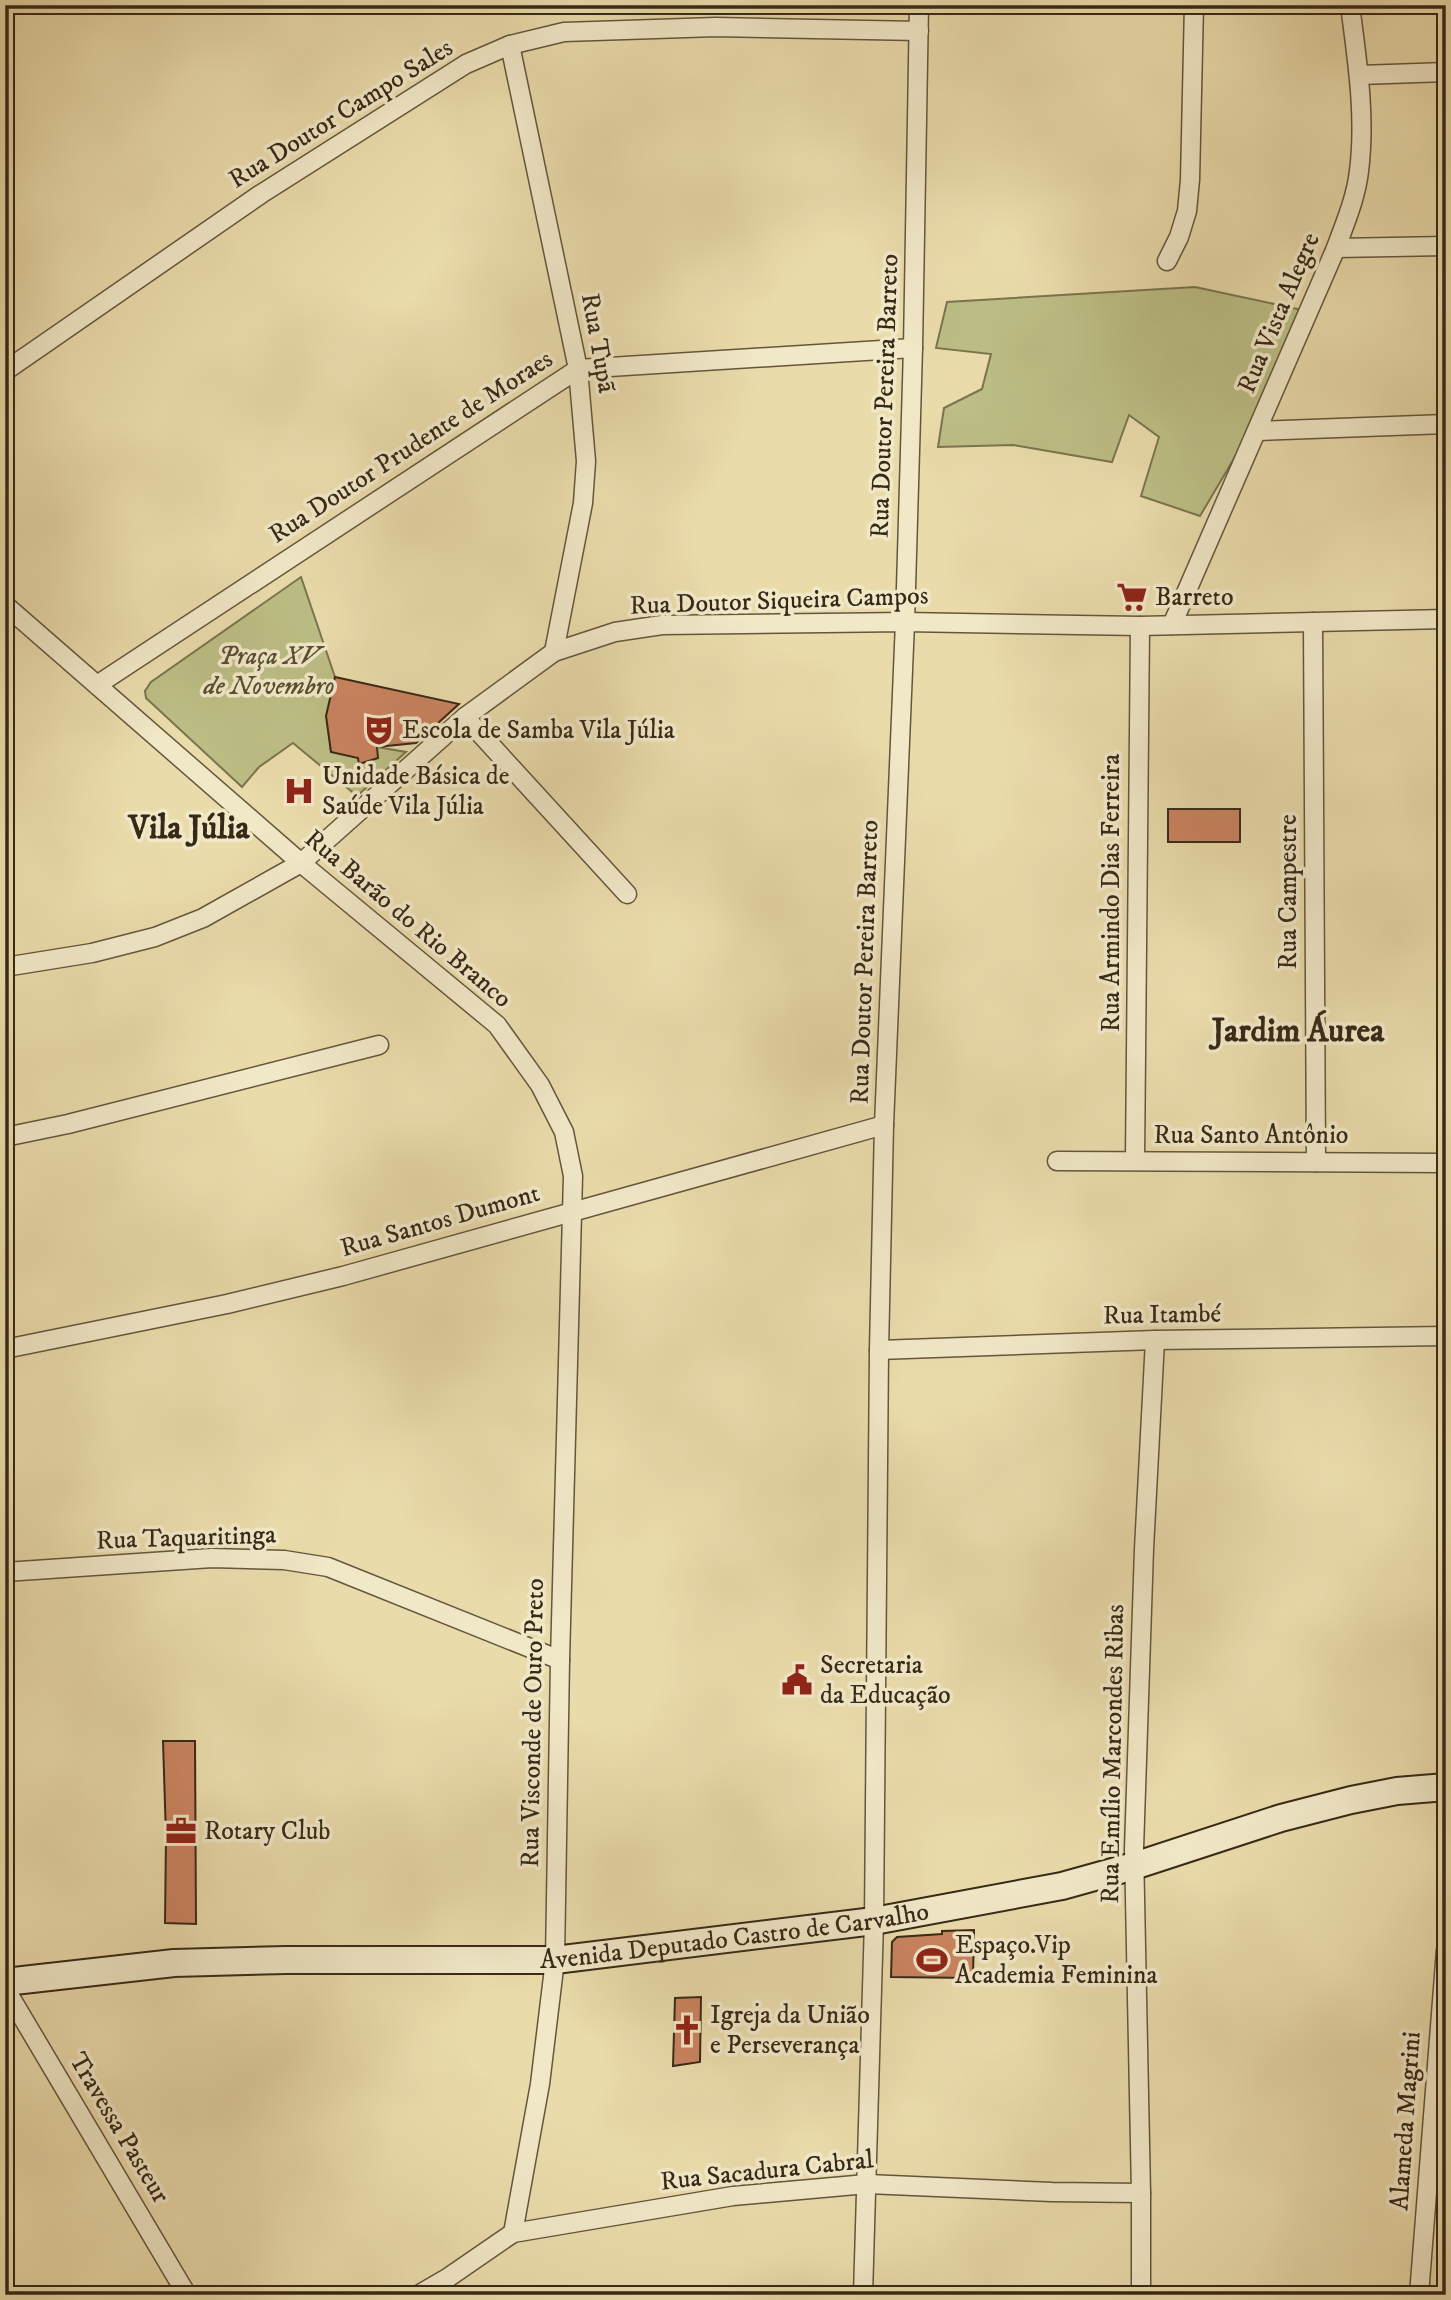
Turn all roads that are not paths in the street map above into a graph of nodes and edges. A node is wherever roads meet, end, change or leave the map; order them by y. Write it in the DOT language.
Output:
graph roads {
  1 [pos="919,5"];
  2 [pos="1194,5"];
  3 [pos="1350,5"];
  4 [pos="919,31"];
  5 [pos="510,45"];
  6 [pos="1446,72"];
  7 [pos="1360,75"];
  8 [pos="1446,246"];
  9 [pos="1336,248"];
  10 [pos="1167,261"];
  11 [pos="914,348"];
  12 [pos="578,369"];
  13 [pos="5,371"];
  14 [pos="1446,424"];
  15 [pos="1257,431"];
  16 [pos="5,605"];
  17 [pos="1446,619"];
  18 [pos="905,622"];
  19 [pos="1313,622"];
  20 [pos="1172,625"];
  21 [pos="1140,626"];
  22 [pos="554,652"];
  23 [pos="97,685"];
  24 [pos="465,717"];
  25 [pos="301,863"];
  26 [pos="627,894"];
  27 [pos="5,967"];
  28 [pos="379,1045"];
  29 [pos="884,1125"];
  30 [pos="5,1137"];
  31 [pos="1135,1160"];
  32 [pos="1057,1161"];
  33 [pos="1316,1162"];
  34 [pos="1446,1163"];
  35 [pos="572,1211"];
  36 [pos="1446,1336"];
  37 [pos="1155,1340"];
  38 [pos="5,1349"];
  39 [pos="879,1350"];
  40 [pos="5,1572"];
  41 [pos="560,1660"];
  42 [pos="1446,1787"];
  43 [pos="1134,1866"];
  44 [pos="874,1921"];
  45 [pos="1446,1950"];
  46 [pos="555,1960"];
  47 [pos="5,1982"];
  48 [pos="5,1988"];
  49 [pos="867,2184"];
  50 [pos="1141,2193"];
  51 [pos="513,2232"];
  52 [pos="187,2295"];
  53 [pos="418,2295"];
  54 [pos="863,2295"];
  55 [pos="1141,2295"];
  56 [pos="1419,2295"];
  1 -- 4 [label="street, Rua Doutor Pereira Barreto"];
  2 -- 10 [label="street"];
  3 -- 7 [label="street, Rua Vista Alegre"];
  4 -- 5 [label="street, Rua Doutor Campo Sales"];
  4 -- 11 [label="street, Rua Doutor Pereira Barreto"];
  5 -- 12 [label="street, Rua Tupã"];
  5 -- 13 [label="street, Rua Doutor Campo Sales"];
  6 -- 7 [label="street"];
  7 -- 9 [label="street, Rua Vista Alegre"];
  8 -- 9 [label="street"];
  9 -- 15 [label="street, Rua Vista Alegre"];
  11 -- 12 [label="street, Rua Doutor Prudente de Moraes"];
  11 -- 18 [label="street, Rua Doutor Pereira Barreto"];
  12 -- 22 [label="street, Rua Tupã"];
  12 -- 23 [label="street, Rua Doutor Prudente de Moraes"];
  14 -- 15 [label="street"];
  15 -- 20 [label="street, Rua Vista Alegre"];
  16 -- 23 [label="street, Rua Barão do Rio Branco"];
  17 -- 19 [label="street, Rua Doutor Siqueira Campos"];
  18 -- 21 [label="street, Rua Doutor Siqueira Campos"];
  18 -- 22 [label="street, Rua Doutor Siqueira Campos"];
  18 -- 29 [label="street, Rua Doutor Pereira Barreto"];
  19 -- 20 [label="street, Rua Doutor Siqueira Campos"];
  19 -- 33 [label="street, Rua Campestre"];
  20 -- 21 [label="street, Rua Doutor Siqueira Campos"];
  21 -- 31 [label="street, Rua Armindo Dias Ferreira"];
  22 -- 24 [label="street, Rua Doutor Siqueira Campos"];
  23 -- 25 [label="street, Rua Barão do Rio Branco"];
  24 -- 25 [label="street, Rua Doutor Siqueira Campos"];
  24 -- 26 [label="street"];
  25 -- 27 [label="street, Rua Doutor Siqueira Campos"];
  25 -- 35 [label="street, Rua Barão do Rio Branco"];
  28 -- 30 [label="street"];
  29 -- 35 [label="street, Rua Santos Dumont"];
  29 -- 39 [label="street, Rua Doutor Pereira Barreto"];
  31 -- 32 [label="street, Rua Santo Antônio"];
  31 -- 33 [label="street, Rua Santo Antônio"];
  33 -- 34 [label="street, Rua Santo Antônio"];
  35 -- 38 [label="street, Rua Santos Dumont"];
  35 -- 41 [label="street, Rua Visconde de Ouro Preto"];
  36 -- 37 [label="street, Rua Itambé"];
  37 -- 39 [label="street, Rua Itambé"];
  37 -- 43 [label="street, Rua Emílio Marcondes Ribas"];
  39 -- 44 [label="street, Rua Doutor Pereira Barreto"];
  40 -- 41 [label="street, Rua Taquaritinga"];
  41 -- 46 [label="street, Rua Visconde de Ouro Preto"];
  42 -- 43 [label="main road, Avenida Deputado Castro de Carvalho"];
  43 -- 44 [label="main road, Avenida Deputado Castro de Carvalho"];
  43 -- 50 [label="street, Rua Emílio Marcondes Ribas"];
  44 -- 46 [label="main road, Avenida Deputado Castro de Carvalho"];
  44 -- 49 [label="street, Rua Doutor Pereira Barreto"];
  45 -- 56 [label="street, Alameda Magrini"];
  46 -- 47 [label="main road, Avenida Deputado Castro de Carvalho"];
  46 -- 51 [label="street, Rua Visconde de Ouro Preto"];
  48 -- 52 [label="street, Travessa Pasteur"];
  49 -- 50 [label="street, Rua Sacadura Cabral"];
  49 -- 51 [label="street, Rua Sacadura Cabral"];
  49 -- 54 [label="street, Rua Doutor Pereira Barreto"];
  50 -- 55 [label="street, Rua Emílio Marcondes Ribas"];
  51 -- 53 [label="street, Rua Sacadura Cabral"];
}
